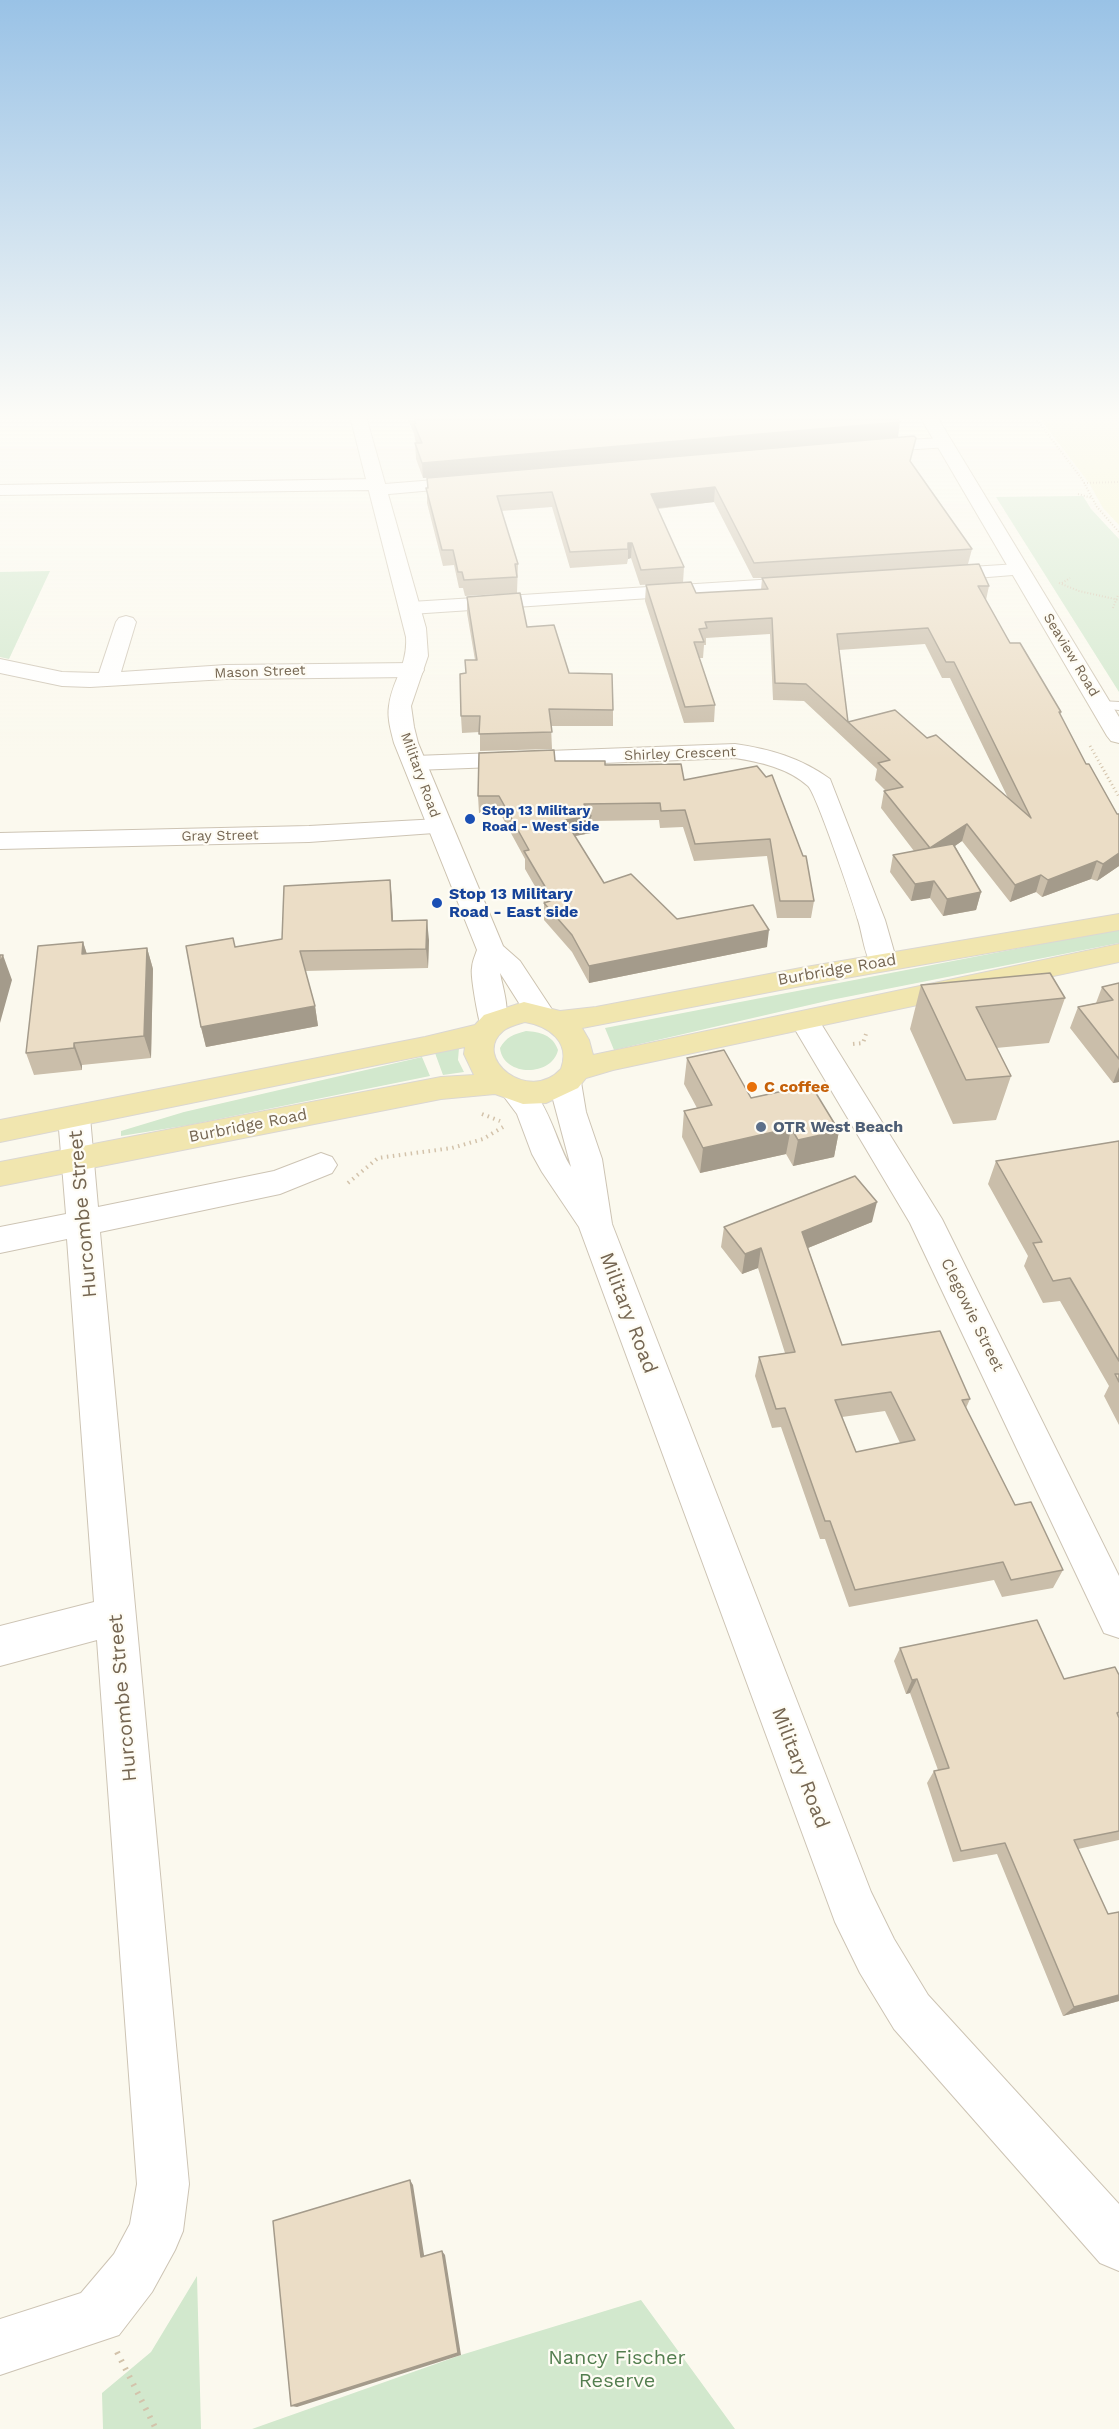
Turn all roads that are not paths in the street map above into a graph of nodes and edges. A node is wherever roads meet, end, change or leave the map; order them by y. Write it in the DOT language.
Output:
graph roads {
  1 [pos="389,533"];
  2 [pos="996,533"];
  3 [pos="1018,570"];
  4 [pos="920,576"];
  5 [pos="826,582"];
  6 [pos="411,608"];
  7 [pos="126,622"];
  8 [pos="0,666"];
  9 [pos="412,670"];
  10 [pos="108,679"];
  11 [pos="1112,711"];
  12 [pos="1119,736"];
  13 [pos="415,763"];
  14 [pos="440,827"];
  15 [pos="0,841"];
  16 [pos="1119,922"];
  17 [pos="491,950"];
  18 [pos="1114,955"];
  19 [pos="884,962"];
  20 [pos="548,1018"];
  21 [pos="805,1021"];
  22 [pos="487,1028"];
  23 [pos="571,1076"];
  24 [pos="506,1086"];
  25 [pos="74,1117"];
  26 [pos="0,1131"];
  27 [pos="77,1159"];
  28 [pos="0,1174"];
  29 [pos="332,1177"];
  30 [pos="84,1222"];
  31 [pos="595,1224"];
  32 [pos="0,1240"];
  33 [pos="116,1616"];
  34 [pos="1119,1619"];
  35 [pos="0,1646"];
  36 [pos="1119,2244"];
  37 [pos="0,2347"];
  1 -- 6 [label="street, Military Road"];
  2 -- 3 [label="street, Seaview Road"];
  3 -- 4 [label="street"];
  3 -- 11 [label="street, Seaview Road"];
  5 -- 6 [label="street"];
  6 -- 9 [label="street, Military Road"];
  7 -- 10 [label="street"];
  8 -- 10 [label="street, Mason Street"];
  9 -- 10 [label="street, Mason Street"];
  9 -- 13 [label="street, Military Road"];
  11 -- 12 [label="street, Seaview Road"];
  13 -- 14 [label="street, Military Road"];
  13 -- 19 [label="street, Shirley Crescent"];
  14 -- 15 [label="street, Gray Street"];
  14 -- 17 [label="street, Military Road"];
  16 -- 19 [label="main road, Burbridge Road"];
  17 -- 20 [label="street, Military Road"];
  17 -- 22 [label="street"];
  18 -- 21 [label="main road"];
  19 -- 20 [label="main road, Burbridge Road"];
  20 -- 22 [label="main road"];
  20 -- 23 [label="main road"];
  21 -- 23 [label="main road"];
  21 -- 34 [label="street, Clegowie Street"];
  22 -- 24 [label="main road"];
  22 -- 25 [label="main road"];
  23 -- 24 [label="main road"];
  23 -- 31 [label="street, Military Road"];
  24 -- 27 [label="main road, Burbridge Road"];
  24 -- 31 [label="street, Military Road"];
  25 -- 26 [label="main road"];
  25 -- 27 [label="street, Hurcombe Street"];
  27 -- 28 [label="main road, Burbridge Road"];
  27 -- 30 [label="street, Hurcombe Street"];
  29 -- 30 [label="street"];
  30 -- 32 [label="street"];
  30 -- 33 [label="street, Hurcombe Street"];
  31 -- 36 [label="street, Military Road"];
  33 -- 35 [label="street"];
  33 -- 37 [label="street, Hurcombe Street"];
}
